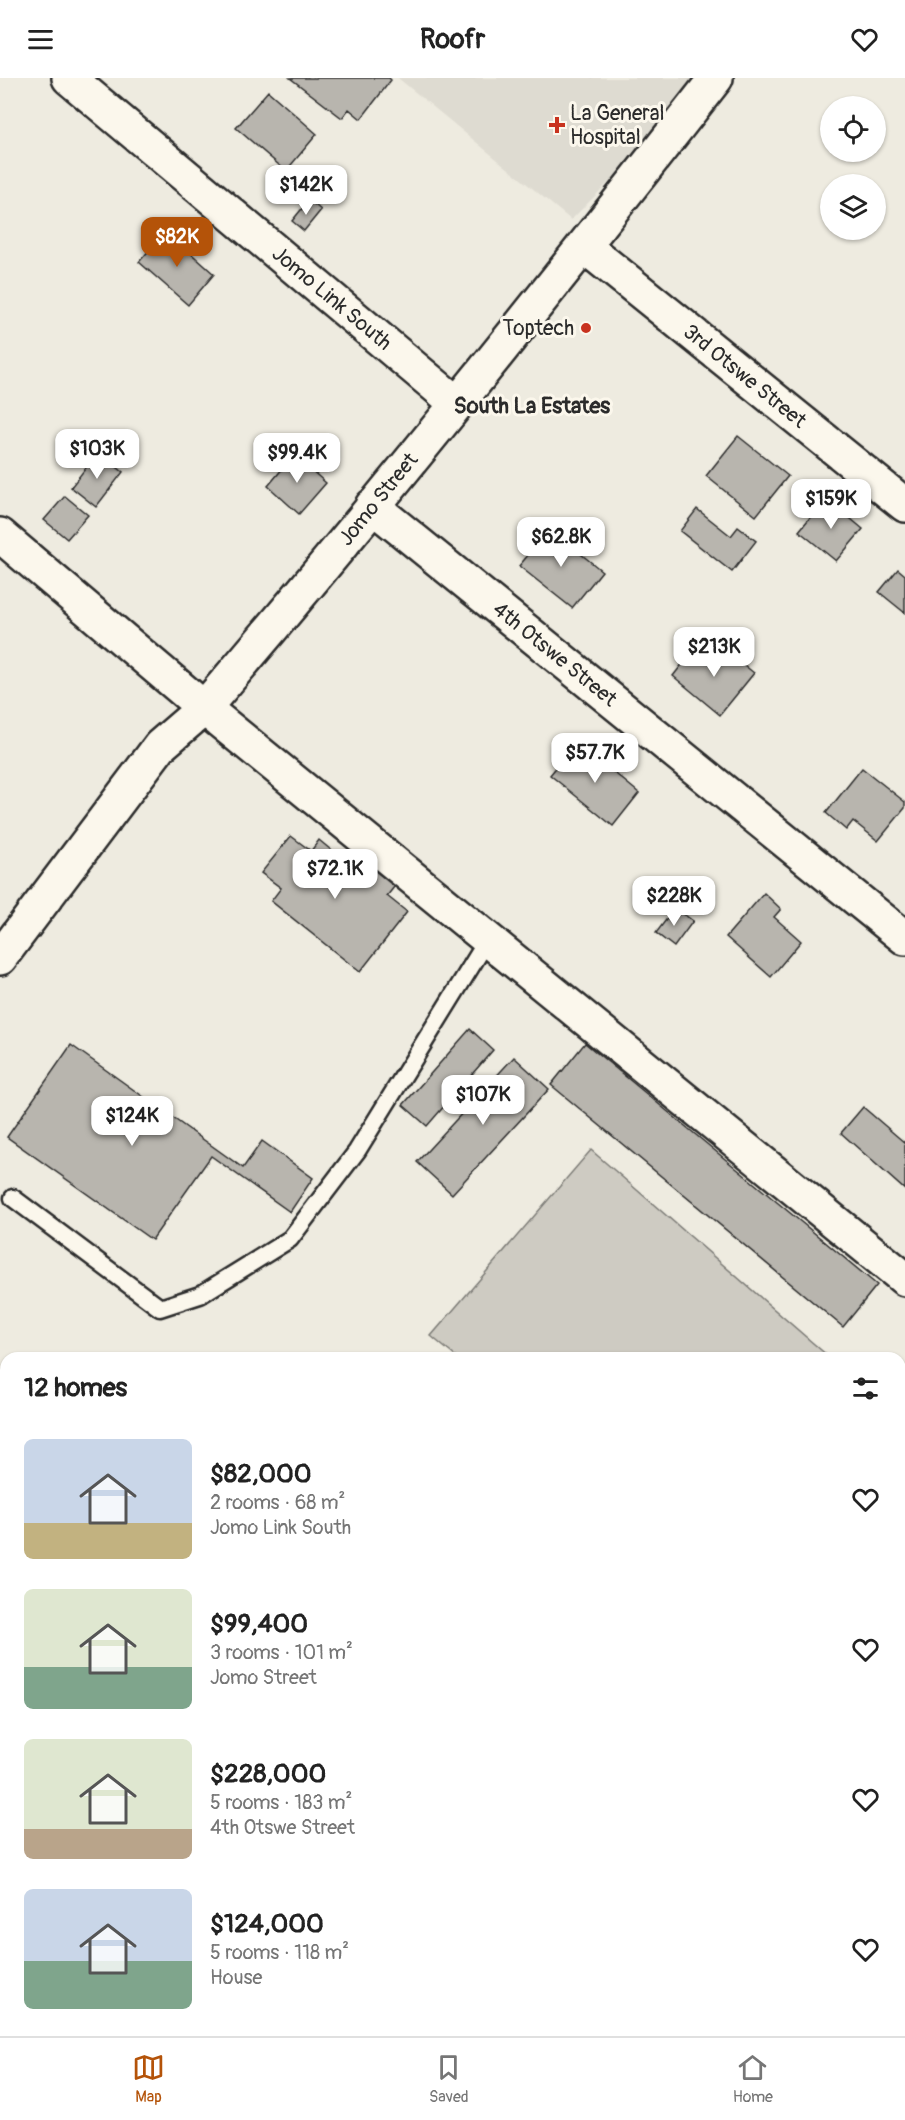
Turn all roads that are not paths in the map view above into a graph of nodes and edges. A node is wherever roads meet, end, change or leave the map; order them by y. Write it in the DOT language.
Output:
graph roads {
  1 [pos="69,78"];
  2 [pos="716,78"];
  3 [pos="584,246"];
  4 [pos="456,403"];
  5 [pos="905,505"];
  6 [pos="372,506"];
  7 [pos="0,535"];
  8 [pos="204,708"];
  9 [pos="905,938"];
  10 [pos="488,939"];
  11 [pos="0,958"];
  12 [pos="13,1198"];
  13 [pos="905,1279"];
  1 -- 4 [label="street, Jomo Link South"];
  2 -- 3 [label="street, Jomo Street"];
  3 -- 4 [label="street, Jomo Street"];
  3 -- 5 [label="street, 3rd Otswe Street"];
  4 -- 6 [label="street, Jomo Street"];
  6 -- 8 [label="street, Jomo Street"];
  6 -- 9 [label="street, 4th Otswe Street"];
  7 -- 8 [label="street"];
  8 -- 10 [label="street"];
  8 -- 11 [label="street, Jomo Street"];
  10 -- 12 [label="lane"];
  10 -- 13 [label="street"];
}
